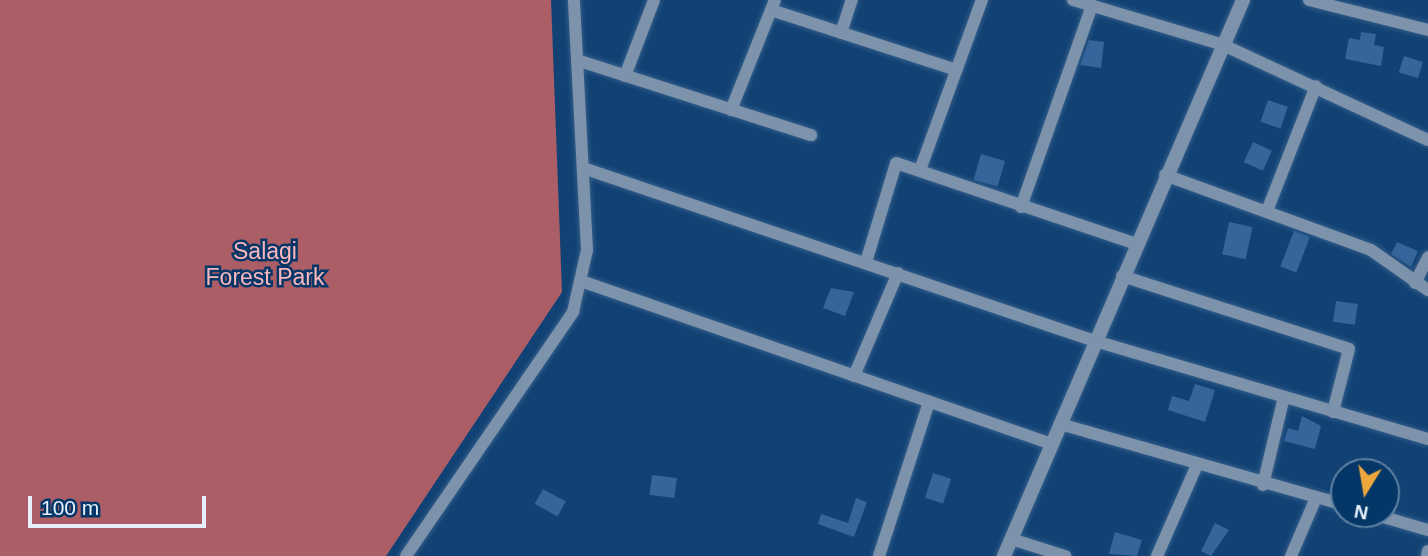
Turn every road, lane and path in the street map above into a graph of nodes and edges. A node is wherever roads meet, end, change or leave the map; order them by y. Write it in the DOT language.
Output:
graph roads {
  1 [pos="574,0"];
  2 [pos="654,0"];
  3 [pos="852,0"];
  4 [pos="982,0"];
  5 [pos="1073,0"];
  6 [pos="1243,0"];
  7 [pos="1309,0"];
  8 [pos="773,5"];
  9 [pos="1091,5"];
  10 [pos="1428,30"];
  11 [pos="841,33"];
  12 [pos="1221,44"];
  13 [pos="577,60"];
  14 [pos="957,70"];
  15 [pos="625,76"];
  16 [pos="1316,86"];
  17 [pos="731,110"];
  18 [pos="811,135"];
  19 [pos="1428,140"];
  20 [pos="583,168"];
  21 [pos="920,170"];
  22 [pos="1165,175"];
  23 [pos="1021,207"];
  24 [pos="1267,211"];
  25 [pos="1136,244"];
  26 [pos="1428,257"];
  27 [pos="866,262"];
  28 [pos="898,273"];
  29 [pos="1122,276"];
  30 [pos="581,281"];
  31 [pos="1415,284"];
  32 [pos="1428,290"];
  33 [pos="1095,341"];
  34 [pos="854,376"];
  35 [pos="1284,397"];
  36 [pos="929,402"];
  37 [pos="1334,412"];
  38 [pos="1060,424"];
  39 [pos="1428,439"];
  40 [pos="1051,444"];
  41 [pos="1197,465"];
  42 [pos="1263,485"];
  43 [pos="1316,498"];
  44 [pos="1330,502"];
  45 [pos="1400,522"];
  46 [pos="1428,530"];
  47 [pos="1011,539"];
  48 [pos="405,556"];
  49 [pos="879,556"];
  50 [pos="1004,556"];
  51 [pos="1065,556"];
  52 [pos="1157,556"];
  53 [pos="1291,556"];
  1 -- 13 [label="street"];
  2 -- 15 [label="street"];
  3 -- 11 [label="street"];
  4 -- 14 [label="street"];
  5 -- 9 [label="street"];
  6 -- 12 [label="street"];
  7 -- 10 [label="street"];
  8 -- 11 [label="street"];
  8 -- 17 [label="street"];
  9 -- 12 [label="street"];
  9 -- 23 [label="street"];
  11 -- 14 [label="street"];
  12 -- 16 [label="street"];
  12 -- 22 [label="street"];
  13 -- 15 [label="street"];
  13 -- 20 [label="street"];
  14 -- 21 [label="street"];
  15 -- 17 [label="street"];
  16 -- 19 [label="street"];
  16 -- 24 [label="street"];
  17 -- 18 [label="street"];
  20 -- 27 [label="street"];
  20 -- 30 [label="street"];
  21 -- 23 [label="street"];
  21 -- 27 [label="street"];
  22 -- 24 [label="street"];
  22 -- 25 [label="street"];
  23 -- 25 [label="street"];
  24 -- 31 [label="street"];
  25 -- 29 [label="street"];
  26 -- 31 [label="street"];
  27 -- 28 [label="street"];
  28 -- 33 [label="street"];
  28 -- 34 [label="street"];
  29 -- 33 [label="street"];
  29 -- 37 [label="street"];
  30 -- 34 [label="street"];
  30 -- 48 [label="street"];
  31 -- 32 [label="street"];
  33 -- 35 [label="street"];
  33 -- 38 [label="street"];
  34 -- 36 [label="street"];
  35 -- 37 [label="street"];
  35 -- 42 [label="street"];
  36 -- 40 [label="street"];
  36 -- 49 [label="street"];
  37 -- 39 [label="street"];
  38 -- 40 [label="street"];
  38 -- 41 [label="street"];
  40 -- 47 [label="street"];
  41 -- 42 [label="street"];
  41 -- 52 [label="street"];
  42 -- 43 [label="street"];
  43 -- 44 [label="street"];
  43 -- 53 [label="street"];
  45 -- 46 [label="street"];
  47 -- 50 [label="street"];
  47 -- 51 [label="street"];
}
